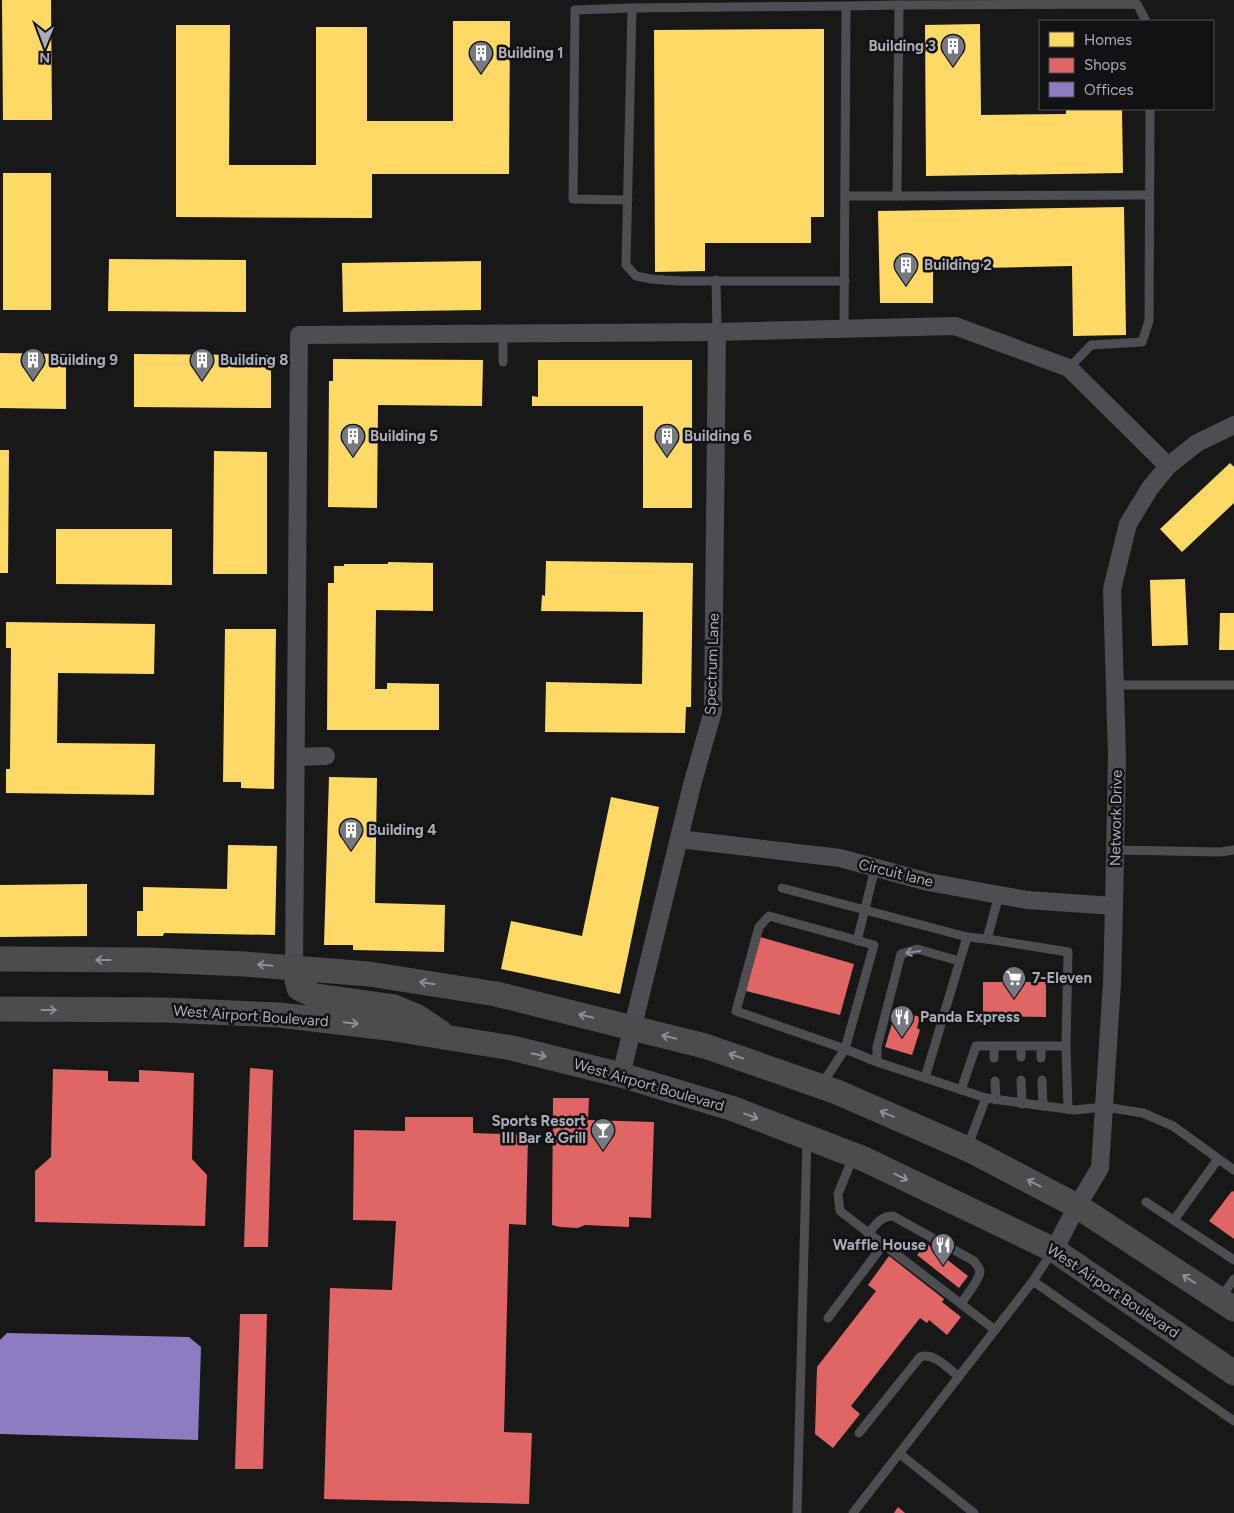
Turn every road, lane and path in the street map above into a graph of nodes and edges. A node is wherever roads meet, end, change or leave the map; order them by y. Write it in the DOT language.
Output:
graph roads {
  1 [pos="899,5"];
  2 [pos="846,6"];
  3 [pos="632,8"];
  4 [pos="1145,20"];
  5 [pos="1150,110"];
  6 [pos="1149,195"];
  7 [pos="844,196"];
  8 [pos="897,196"];
  9 [pos="628,200"];
  10 [pos="716,280"];
  11 [pos="845,281"];
  12 [pos="844,329"];
  13 [pos="717,332"];
  14 [pos="503,333"];
  15 [pos="503,362"];
  16 [pos="1069,368"];
  17 [pos="1234,425"];
  18 [pos="1168,466"];
  19 [pos="1115,685"];
  20 [pos="1234,685"];
  21 [pos="326,756"];
  22 [pos="297,757"];
  23 [pos="679,839"];
  24 [pos="1115,850"];
  25 [pos="1234,850"];
  26 [pos="875,868"];
  27 [pos="782,888"];
  28 [pos="998,895"];
  29 [pos="1114,906"];
  30 [pos="865,909"];
  31 [pos="967,936"];
  32 [pos="987,939"];
  33 [pos="857,941"];
  34 [pos="0,959"];
  35 [pos="959,961"];
  36 [pos="294,968"];
  37 [pos="0,1010"];
  38 [pos="633,1028"];
  39 [pos="448,1038"];
  40 [pos="994,1046"];
  41 [pos="1021,1046"];
  42 [pos="1041,1046"];
  43 [pos="1066,1046"];
  44 [pos="846,1048"];
  45 [pos="1021,1057"];
  46 [pos="994,1058"];
  47 [pos="1041,1058"];
  48 [pos="877,1062"];
  49 [pos="621,1075"];
  50 [pos="925,1078"];
  51 [pos="1021,1080"];
  52 [pos="1042,1080"];
  53 [pos="995,1081"];
  54 [pos="821,1086"];
  55 [pos="961,1090"];
  56 [pos="986,1098"];
  57 [pos="996,1100"];
  58 [pos="1022,1104"];
  59 [pos="1043,1106"];
  60 [pos="1104,1107"];
  61 [pos="1068,1109"];
  62 [pos="807,1137"];
  63 [pos="967,1148"];
  64 [pos="854,1155"];
  65 [pos="1218,1159"];
  66 [pos="1234,1170"];
  67 [pos="1146,1202"];
  68 [pos="1077,1206"];
  69 [pos="1174,1220"];
  70 [pos="868,1234"];
  71 [pos="883,1245"];
  72 [pos="1054,1250"];
  73 [pos="1234,1260"];
  74 [pos="1234,1279"];
  75 [pos="1033,1281"];
  76 [pos="961,1304"];
  77 [pos="1227,1304"];
  78 [pos="828,1318"];
  79 [pos="996,1330"];
  80 [pos="1234,1373"];
  81 [pos="959,1377"];
  82 [pos="1234,1421"];
  83 [pos="859,1433"];
  84 [pos="900,1454"];
  85 [pos="798,1513"];
  86 [pos="853,1513"];
  87 [pos="974,1513"];
  1 -- 2 [label="lane"];
  1 -- 4 [label="lane"];
  1 -- 8 [label="lane"];
  2 -- 3 [label="lane"];
  2 -- 7 [label="lane"];
  3 -- 9 [label="lane"];
  3 -- 9 [label="lane"];
  5 -- 6 [label="lane"];
  6 -- 8 [label="lane"];
  6 -- 16 [label="lane"];
  7 -- 8 [label="lane"];
  7 -- 11 [label="lane"];
  9 -- 10 [label="lane"];
  10 -- 11 [label="lane"];
  10 -- 13 [label="lane"];
  11 -- 12 [label="lane"];
  12 -- 13 [label="street"];
  12 -- 16 [label="street"];
  13 -- 14 [label="street"];
  13 -- 23 [label="street, Spectrum Lane"];
  14 -- 15 [label="lane"];
  14 -- 22 [label="street"];
  16 -- 18 [label="street"];
  17 -- 18 [label="street, Network Drive"];
  18 -- 19 [label="street, Network Drive"];
  19 -- 20 [label="lane"];
  19 -- 24 [label="street, Network Drive"];
  21 -- 22 [label="street"];
  22 -- 36 [label="street"];
  23 -- 26 [label="street, Circuit lane"];
  23 -- 38 [label="street, Spectrum Lane"];
  24 -- 25 [label="lane"];
  24 -- 29 [label="street, Network Drive"];
  26 -- 28 [label="street, Circuit lane"];
  26 -- 30 [label="lane"];
  27 -- 30 [label="lane"];
  28 -- 29 [label="street, Circuit lane"];
  28 -- 32 [label="lane"];
  29 -- 60 [label="street, Network Drive"];
  30 -- 31 [label="lane"];
  30 -- 33 [label="lane"];
  31 -- 32 [label="lane"];
  31 -- 35 [label="lane"];
  32 -- 43 [label="lane"];
  33 -- 44 [label="lane"];
  33 -- 44 [label="lane"];
  36 -- 34 [label="main road, one-way"];
  35 -- 48 [label="lane, one-way"];
  35 -- 50 [label="lane"];
  38 -- 36 [label="main road, one-way"];
  36 -- 39 [label="main road"];
  37 -- 39 [label="main road, West Airport Boulevard, one-way"];
  38 -- 49 [label="street, Spectrum Lane"];
  54 -- 38 [label="main road, one-way"];
  39 -- 49 [label="main road, West Airport Boulevard, one-way"];
  40 -- 41 [label="lane"];
  40 -- 46 [label="lane"];
  40 -- 55 [label="lane"];
  41 -- 42 [label="lane"];
  41 -- 45 [label="lane"];
  42 -- 43 [label="lane"];
  42 -- 47 [label="lane"];
  43 -- 61 [label="lane"];
  44 -- 48 [label="lane"];
  44 -- 54 [label="lane"];
  48 -- 50 [label="lane"];
  49 -- 62 [label="main road, West Airport Boulevard, one-way"];
  50 -- 55 [label="lane"];
  51 -- 58 [label="lane"];
  52 -- 59 [label="lane"];
  53 -- 57 [label="lane"];
  63 -- 54 [label="main road, one-way"];
  55 -- 56 [label="lane"];
  56 -- 57 [label="lane"];
  56 -- 63 [label="lane"];
  57 -- 58 [label="lane"];
  58 -- 59 [label="lane"];
  59 -- 61 [label="lane"];
  60 -- 61 [label="lane"];
  60 -- 65 [label="lane"];
  60 -- 68 [label="street, Network Drive"];
  62 -- 64 [label="main road, West Airport Boulevard"];
  62 -- 85 [label="lane"];
  68 -- 63 [label="main road, one-way"];
  64 -- 70 [label="lane"];
  64 -- 72 [label="main road, West Airport Boulevard, one-way"];
  65 -- 66 [label="lane"];
  65 -- 69 [label="lane"];
  67 -- 69 [label="lane"];
  68 -- 72 [label="street, Network Drive"];
  77 -- 68 [label="main road, one-way"];
  69 -- 73 [label="lane"];
  70 -- 71 [label="lane"];
  70 -- 76 [label="lane"];
  71 -- 76 [label="lane"];
  71 -- 78 [label="lane"];
  72 -- 75 [label="lane"];
  72 -- 80 [label="main road, West Airport Boulevard"];
  74 -- 77 [label="lane"];
  75 -- 79 [label="lane"];
  75 -- 82 [label="lane"];
  76 -- 79 [label="lane"];
  79 -- 81 [label="lane"];
  81 -- 83 [label="lane"];
  81 -- 84 [label="lane"];
  84 -- 86 [label="lane"];
  84 -- 87 [label="lane"];
}
